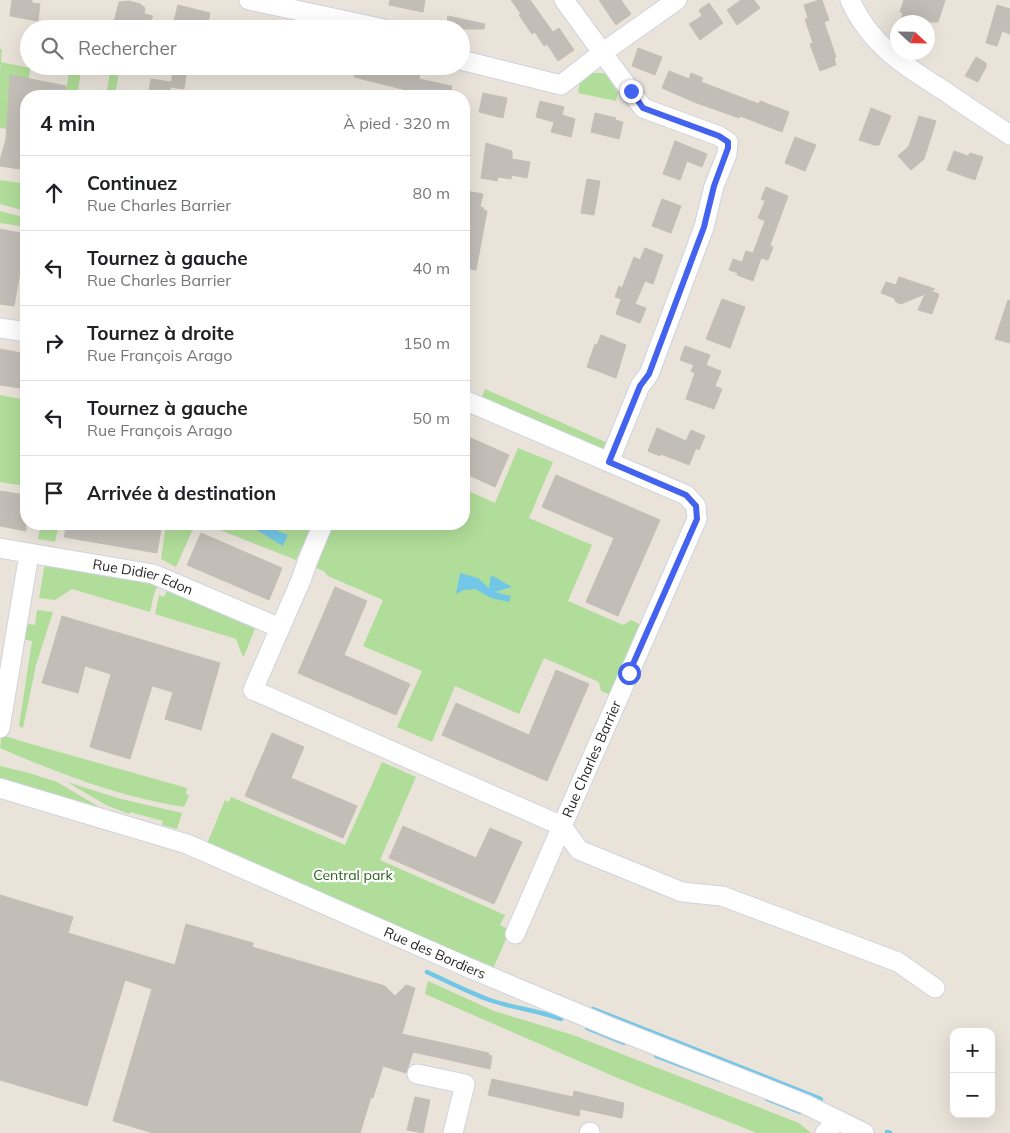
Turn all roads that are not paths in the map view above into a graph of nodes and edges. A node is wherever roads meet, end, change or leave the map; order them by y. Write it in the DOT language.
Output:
graph roads {
  1 [pos="250,0"];
  2 [pos="564,0"];
  3 [pos="678,0"];
  4 [pos="850,0"];
  5 [pos="342,20"];
  6 [pos="602,53"];
  7 [pos="470,62"];
  8 [pos="1010,135"];
  9 [pos="0,328"];
  10 [pos="20,331"];
  11 [pos="470,403"];
  12 [pos="609,462"];
  13 [pos="321,530"];
  14 [pos="0,548"];
  15 [pos="29,554"];
  16 [pos="280,628"];
  17 [pos="0,728"];
  18 [pos="0,788"];
  19 [pos="562,826"];
  20 [pos="514,934"];
  21 [pos="934,988"];
  22 [pos="417,1074"];
  23 [pos="831,1126"];
  24 [pos="453,1133"];
  25 [pos="864,1133"];
  1 -- 5 [label="street"];
  2 -- 6 [label="street"];
  3 -- 6 [label="street"];
  4 -- 8 [label="street"];
  6 -- 7 [label="street"];
  6 -- 12 [label="street"];
  9 -- 10 [label="street"];
  11 -- 12 [label="street, Rue Charles Barrier"];
  12 -- 19 [label="street, Rue Charles Barrier"];
  13 -- 16 [label="street, Rue Charles Barrier"];
  14 -- 15 [label="street, Rue Didier Edon"];
  15 -- 16 [label="street, Rue Didier Edon"];
  15 -- 17 [label="street"];
  16 -- 19 [label="street, Rue Charles Barrier"];
  18 -- 23 [label="street, Rue des Bordiers"];
  19 -- 20 [label="street"];
  19 -- 21 [label="street"];
  22 -- 24 [label="street"];
  23 -- 25 [label="street, Rue des Bordiers"];
}
